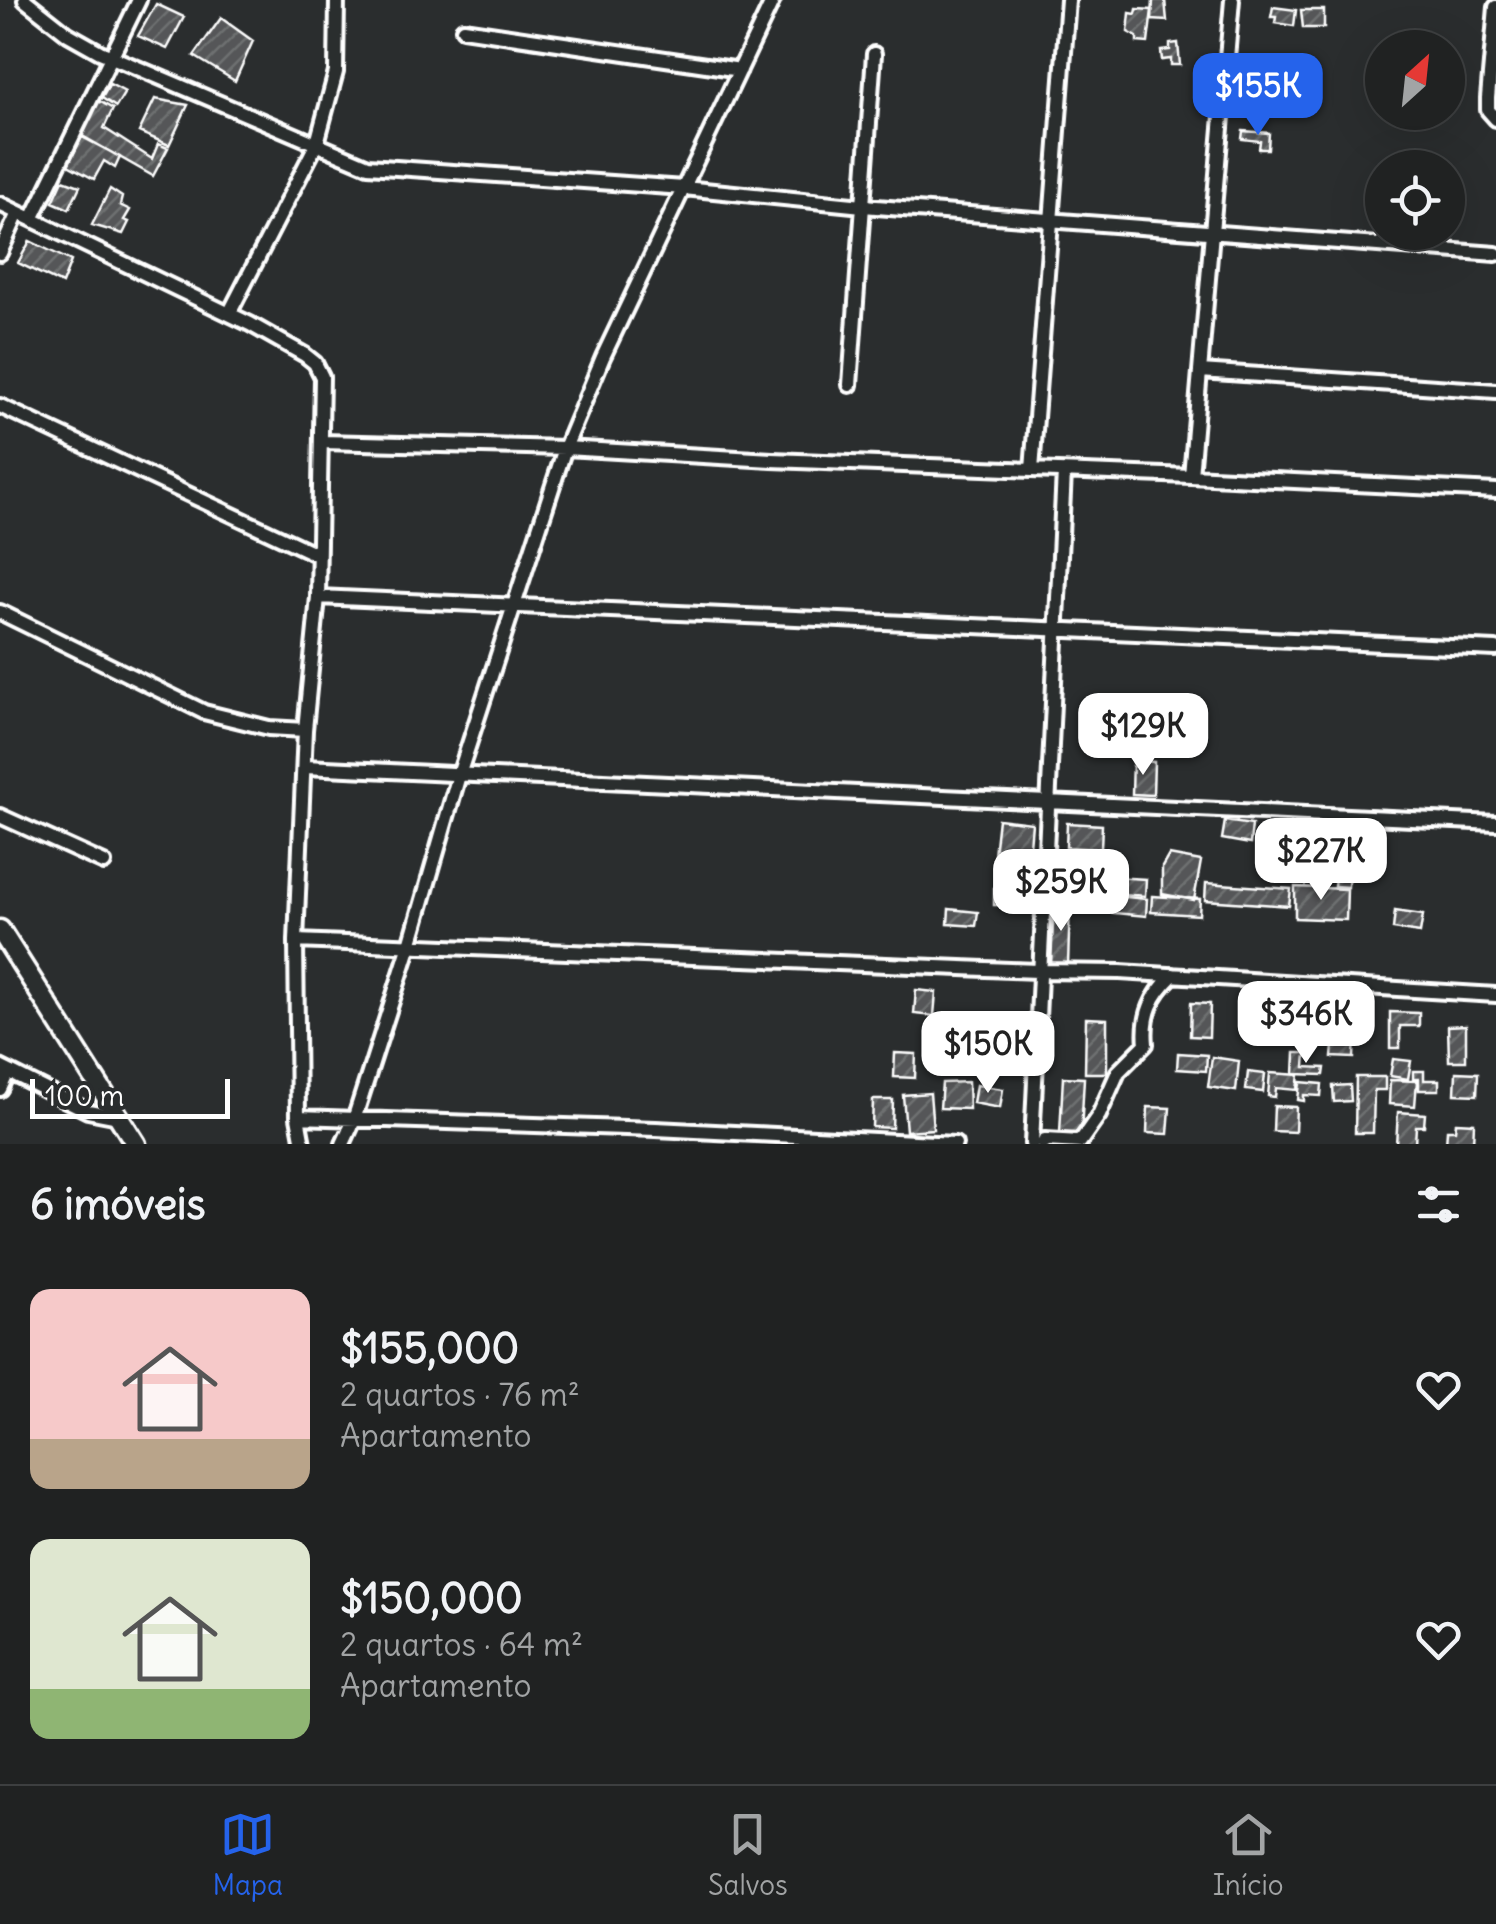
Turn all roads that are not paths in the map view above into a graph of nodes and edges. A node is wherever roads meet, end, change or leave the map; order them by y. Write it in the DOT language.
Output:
graph roads {
  1 [pos="25,0"];
  2 [pos="140,0"];
  3 [pos="337,0"];
  4 [pos="772,0"];
  5 [pos="1068,0"];
  6 [pos="1232,0"];
  7 [pos="1496,7"];
  8 [pos="462,29"];
  9 [pos="874,54"];
  10 [pos="114,55"];
  11 [pos="740,70"];
  12 [pos="1496,118"];
  13 [pos="317,143"];
  14 [pos="684,188"];
  15 [pos="0,204"];
  16 [pos="863,206"];
  17 [pos="18,213"];
  18 [pos="32,219"];
  19 [pos="1051,220"];
  20 [pos="1211,233"];
  21 [pos="0,253"];
  22 [pos="1496,254"];
  23 [pos="230,314"];
  24 [pos="1200,371"];
  25 [pos="850,384"];
  26 [pos="1496,391"];
  27 [pos="0,406"];
  28 [pos="322,442"];
  29 [pos="565,448"];
  30 [pos="1032,470"];
  31 [pos="1064,472"];
  32 [pos="1191,476"];
  33 [pos="1496,491"];
  34 [pos="318,555"];
  35 [pos="318,597"];
  36 [pos="513,606"];
  37 [pos="0,612"];
  38 [pos="1059,629"];
  39 [pos="1496,649"];
  40 [pos="305,730"];
  41 [pos="305,767"];
  42 [pos="459,775"];
  43 [pos="1049,804"];
  44 [pos="0,816"];
  45 [pos="1496,823"];
  46 [pos="104,863"];
  47 [pos="0,930"];
  48 [pos="296,942"];
  49 [pos="410,945"];
  50 [pos="1038,972"];
  51 [pos="1173,975"];
  52 [pos="1496,996"];
  53 [pos="4,1070"];
  54 [pos="0,1088"];
  55 [pos="298,1116"];
  56 [pos="119,1117"];
  57 [pos="354,1120"];
  58 [pos="136,1144"];
  59 [pos="303,1144"];
  60 [pos="343,1144"];
  61 [pos="955,1144"];
  62 [pos="1032,1144"];
  63 [pos="1043,1144"];
  1 -- 10 [label="street"];
  2 -- 10 [label="street"];
  3 -- 13 [label="street"];
  4 -- 11 [label="street"];
  5 -- 19 [label="street"];
  6 -- 20 [label="street"];
  7 -- 12 [label="street"];
  8 -- 11 [label="street"];
  9 -- 16 [label="street"];
  10 -- 13 [label="street"];
  10 -- 18 [label="street"];
  11 -- 14 [label="street"];
  13 -- 14 [label="street"];
  13 -- 23 [label="street"];
  14 -- 16 [label="street"];
  14 -- 29 [label="street"];
  15 -- 17 [label="street"];
  16 -- 19 [label="street"];
  16 -- 25 [label="street"];
  17 -- 18 [label="street"];
  17 -- 21 [label="street"];
  18 -- 23 [label="street"];
  19 -- 20 [label="street"];
  19 -- 30 [label="street"];
  20 -- 22 [label="street"];
  20 -- 24 [label="street"];
  23 -- 28 [label="street"];
  24 -- 26 [label="street"];
  24 -- 32 [label="street"];
  27 -- 34 [label="street"];
  28 -- 29 [label="street"];
  28 -- 34 [label="street"];
  29 -- 30 [label="street"];
  29 -- 36 [label="street"];
  30 -- 31 [label="street"];
  31 -- 32 [label="street"];
  31 -- 38 [label="street"];
  32 -- 33 [label="street"];
  34 -- 35 [label="street"];
  35 -- 36 [label="street"];
  35 -- 40 [label="street"];
  36 -- 38 [label="street"];
  36 -- 42 [label="street"];
  37 -- 40 [label="street"];
  38 -- 39 [label="street"];
  38 -- 43 [label="street"];
  40 -- 41 [label="street"];
  41 -- 42 [label="street"];
  41 -- 48 [label="street"];
  42 -- 43 [label="street"];
  42 -- 49 [label="street"];
  43 -- 45 [label="street"];
  43 -- 50 [label="street"];
  44 -- 46 [label="street"];
  47 -- 56 [label="main road"];
  48 -- 49 [label="street"];
  48 -- 55 [label="street"];
  49 -- 50 [label="street"];
  49 -- 57 [label="street"];
  50 -- 51 [label="street"];
  50 -- 62 [label="street"];
  51 -- 52 [label="street"];
  51 -- 63 [label="street"];
  53 -- 54 [label="street"];
  53 -- 56 [label="street"];
  55 -- 57 [label="street"];
  55 -- 59 [label="street"];
  56 -- 58 [label="main road"];
  57 -- 60 [label="street"];
  57 -- 61 [label="street"];
}
